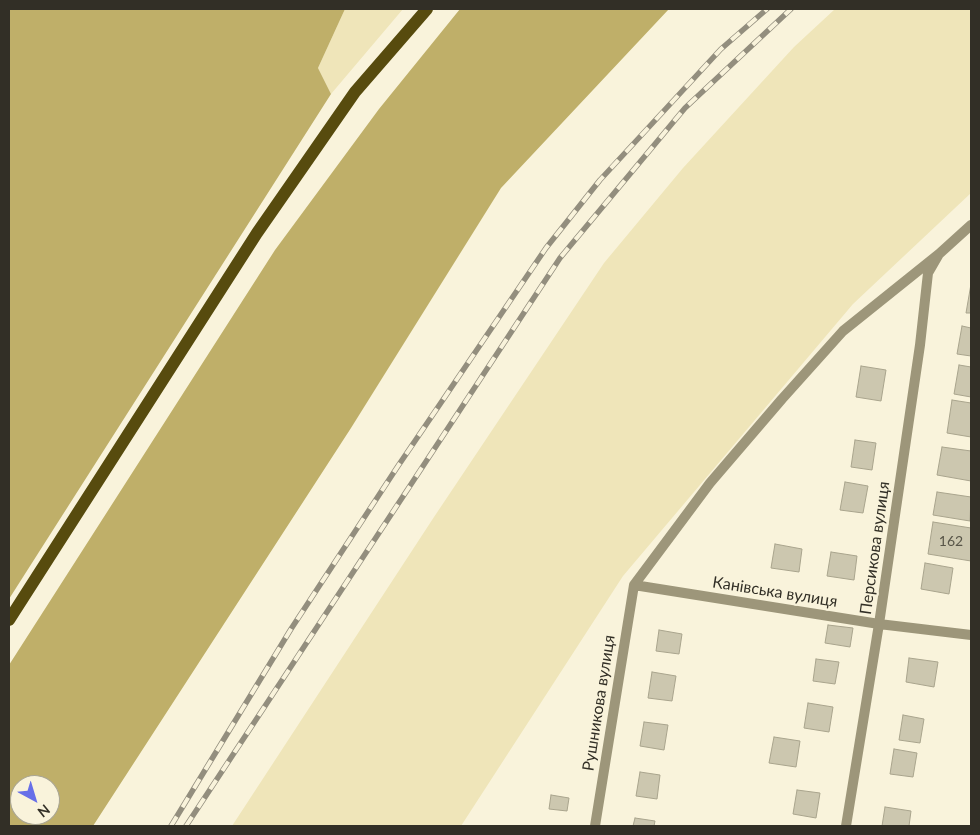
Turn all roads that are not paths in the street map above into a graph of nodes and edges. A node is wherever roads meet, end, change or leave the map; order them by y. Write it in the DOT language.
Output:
graph roads {
  1 [pos="426,9"];
  2 [pos="971,224"];
  3 [pos="939,254"];
  4 [pos="634,585"];
  5 [pos="9,620"];
  6 [pos="879,624"];
  7 [pos="971,636"];
  8 [pos="595,826"];
  9 [pos="846,826"];
  1 -- 5 [label="main road"];
  2 -- 3 [label="street"];
  3 -- 4 [label="street"];
  3 -- 6 [label="street, Персикова вулиця"];
  4 -- 6 [label="street, Канівська вулиця"];
  4 -- 8 [label="street, Рушникова вулиця"];
  6 -- 7 [label="street, Канівська вулиця"];
  6 -- 9 [label="street, Персикова вулиця"];
}
